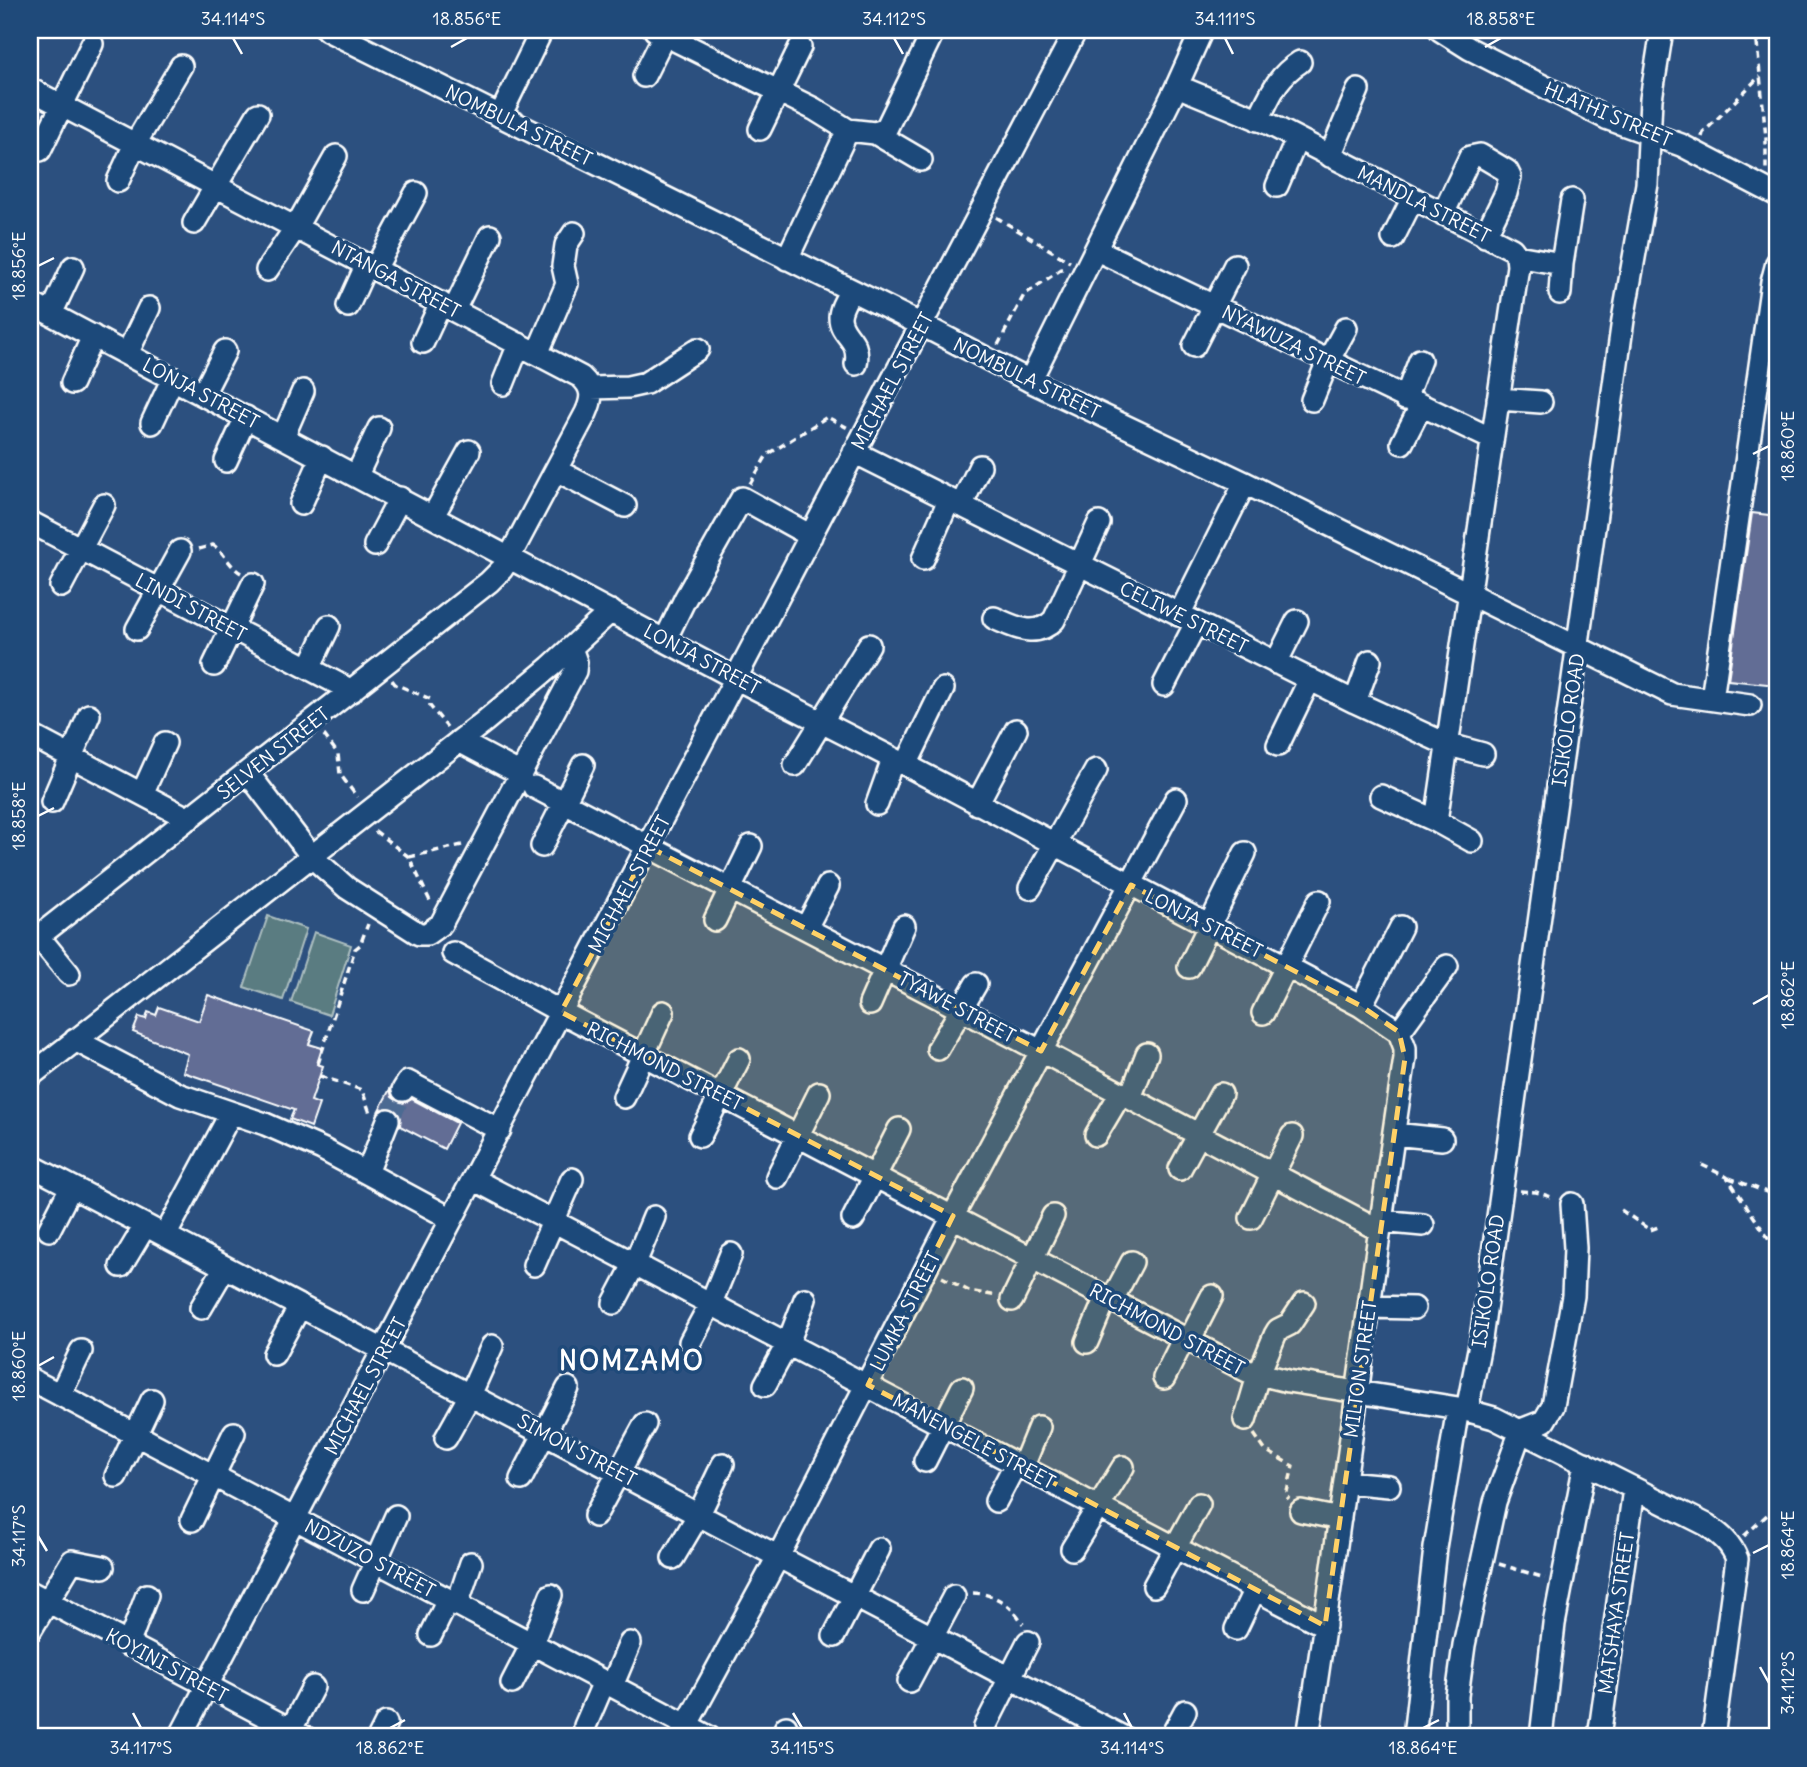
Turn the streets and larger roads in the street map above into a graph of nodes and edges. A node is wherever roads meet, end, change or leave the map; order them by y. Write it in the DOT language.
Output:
graph roads {
  1 [pos="327,30"];
  2 [pos="542,30"];
  3 [pos="934,30"];
  4 [pos="1076,30"];
  5 [pos="1202,30"];
  6 [pos="1440,30"];
  7 [pos="1662,30"];
  8 [pos="662,31"];
  9 [pos="92,44"];
  10 [pos="800,47"];
  11 [pos="1300,62"];
  12 [pos="181,66"];
  13 [pos="644,76"];
  14 [pos="30,89"];
  15 [pos="1175,90"];
  16 [pos="1358,90"];
  17 [pos="778,91"];
  18 [pos="62,106"];
  19 [pos="258,114"];
  20 [pos="500,116"];
  21 [pos="1258,120"];
  22 [pos="760,129"];
  23 [pos="848,130"];
  24 [pos="881,131"];
  25 [pos="1649,134"];
  26 [pos="1297,139"];
  27 [pos="135,144"];
  28 [pos="40,150"];
  29 [pos="335,156"];
  30 [pos="1329,156"];
  31 [pos="921,160"];
  32 [pos="118,181"];
  33 [pos="217,186"];
  34 [pos="1277,186"];
  35 [pos="416,192"];
  36 [pos="1772,192"];
  37 [pos="1413,198"];
  38 [pos="1572,200"];
  39 [pos="1443,214"];
  40 [pos="194,223"];
  41 [pos="296,227"];
  42 [pos="574,233"];
  43 [pos="490,236"];
  44 [pos="1485,236"];
  45 [pos="1393,238"];
  46 [pos="1097,250"];
  47 [pos="1517,256"];
  48 [pos="787,259"];
  49 [pos="1777,263"];
  50 [pos="1562,264"];
  51 [pos="1235,265"];
  52 [pos="73,267"];
  53 [pos="371,267"];
  54 [pos="267,270"];
  55 [pos="851,290"];
  56 [pos="1560,293"];
  57 [pos="30,303"];
  58 [pos="348,306"];
  59 [pos="447,306"];
  60 [pos="1214,307"];
  61 [pos="149,308"];
  62 [pos="51,314"];
  63 [pos="922,325"];
  64 [pos="1346,328"];
  65 [pos="93,336"];
  66 [pos="423,342"];
  67 [pos="1194,346"];
  68 [pos="528,349"];
  69 [pos="698,349"];
  70 [pos="225,351"];
  71 [pos="127,354"];
  72 [pos="1420,360"];
  73 [pos="1328,361"];
  74 [pos="856,364"];
  75 [pos="173,378"];
  76 [pos="1030,381"];
  77 [pos="72,383"];
  78 [pos="503,384"];
  79 [pos="591,388"];
  80 [pos="303,391"];
  81 [pos="203,394"];
  82 [pos="1498,399"];
  83 [pos="1312,400"];
  84 [pos="1413,402"];
  85 [pos="1541,402"];
  86 [pos="246,417"];
  87 [pos="152,423"];
  88 [pos="379,428"];
  89 [pos="283,436"];
  90 [pos="1492,439"];
  91 [pos="1402,443"];
  92 [pos="858,444"];
  93 [pos="469,452"];
  94 [pos="322,457"];
  95 [pos="226,461"];
  96 [pos="981,467"];
  97 [pos="556,470"];
  98 [pos="357,475"];
  99 [pos="1245,484"];
  100 [pos="400,498"];
  101 [pos="955,503"];
  102 [pos="302,504"];
  103 [pos="104,505"];
  104 [pos="625,506"];
  105 [pos="433,516"];
  106 [pos="30,522"];
  107 [pos="1099,523"];
  108 [pos="811,536"];
  109 [pos="375,545"];
  110 [pos="81,549"];
  111 [pos="180,551"];
  112 [pos="510,556"];
  113 [pos="923,559"];
  114 [pos="1080,565"];
  115 [pos="253,584"];
  116 [pos="61,586"];
  117 [pos="159,590"];
  118 [pos="1470,595"];
  119 [pos="611,611"];
  120 [pos="994,618"];
  121 [pos="1188,619"];
  122 [pos="1297,621"];
  123 [pos="329,626"];
  124 [pos="232,628"];
  125 [pos="137,629"];
  126 [pos="665,640"];
  127 [pos="869,645"];
  128 [pos="571,648"];
  129 [pos="1578,649"];
  130 [pos="1370,661"];
  131 [pos="1276,663"];
  132 [pos="214,665"];
  133 [pos="309,668"];
  134 [pos="737,678"];
  135 [pos="1310,679"];
  136 [pos="1164,685"];
  137 [pos="943,689"];
  138 [pos="352,691"];
  139 [pos="1712,699"];
  140 [pos="1355,702"];
  141 [pos="1750,705"];
  142 [pos="89,715"];
  143 [pos="822,723"];
  144 [pos="1016,730"];
  145 [pos="30,734"];
  146 [pos="459,741"];
  147 [pos="165,743"];
  148 [pos="1446,744"];
  149 [pos="1278,745"];
  150 [pos="1483,754"];
  151 [pos="72,757"];
  152 [pos="900,762"];
  153 [pos="583,765"];
  154 [pos="795,765"];
  155 [pos="1096,771"];
  156 [pos="248,773"];
  157 [pos="528,780"];
  158 [pos="142,794"];
  159 [pos="1381,796"];
  160 [pos="1176,799"];
  161 [pos="52,802"];
  162 [pos="565,803"];
  163 [pos="877,804"];
  164 [pos="978,804"];
  165 [pos="189,819"];
  166 [pos="1436,821"];
  167 [pos="1472,841"];
  168 [pos="1054,845"];
  169 [pos="542,846"];
  170 [pos="649,846"];
  171 [pos="751,846"];
  172 [pos="1245,853"];
  173 [pos="312,857"];
  174 [pos="1130,885"];
  175 [pos="828,886"];
  176 [pos="1031,888"];
  177 [pos="730,889"];
  178 [pos="1319,901"];
  179 [pos="715,920"];
  180 [pos="1209,924"];
  181 [pos="904,926"];
  182 [pos="1401,927"];
  183 [pos="806,928"];
  184 [pos="34,939"];
  185 [pos="453,953"];
  186 [pos="1286,965"];
  187 [pos="1447,966"];
  188 [pos="1189,967"];
  189 [pos="884,969"];
  190 [pos="69,974"];
  191 [pos="976,984"];
  192 [pos="870,1004"];
  193 [pos="961,1009"];
  194 [pos="1368,1010"];
  195 [pos="561,1012"];
  196 [pos="663,1012"];
  197 [pos="1263,1013"];
  198 [pos="1399,1031"];
  199 [pos="75,1040"];
  200 [pos="938,1049"];
  201 [pos="1041,1051"];
  202 [pos="642,1054"];
  203 [pos="1147,1054"];
  204 [pos="739,1059"];
  205 [pos="30,1076"];
  206 [pos="405,1086"];
  207 [pos="818,1093"];
  208 [pos="1221,1094"];
  209 [pos="719,1095"];
  210 [pos="1126,1096"];
  211 [pos="624,1097"];
  212 [pos="232,1113"];
  213 [pos="384,1129"];
  214 [pos="899,1129"];
  215 [pos="500,1130"];
  216 [pos="1394,1134"];
  217 [pos="1096,1135"];
  218 [pos="1199,1135"];
  219 [pos="700,1136"];
  220 [pos="798,1136"];
  221 [pos="1292,1136"];
  222 [pos="1442,1139"];
  223 [pos="30,1165"];
  224 [pos="1180,1170"];
  225 [pos="367,1173"];
  226 [pos="1272,1174"];
  227 [pos="875,1175"];
  228 [pos="777,1177"];
  229 [pos="474,1179"];
  230 [pos="572,1179"];
  231 [pos="71,1186"];
  232 [pos="1572,1204"];
  233 [pos="953,1216"];
  234 [pos="1053,1216"];
  235 [pos="654,1217"];
  236 [pos="1251,1218"];
  237 [pos="453,1219"];
  238 [pos="853,1219"];
  239 [pos="553,1220"];
  240 [pos="1423,1224"];
  241 [pos="1379,1225"];
  242 [pos="145,1226"];
  243 [pos="48,1230"];
  244 [pos="164,1236"];
  245 [pos="731,1254"];
  246 [pos="1032,1258"];
  247 [pos="1132,1262"];
  248 [pos="635,1263"];
  249 [pos="534,1265"];
  250 [pos="121,1266"];
  251 [pos="225,1267"];
  252 [pos="1212,1296"];
  253 [pos="1109,1298"];
  254 [pos="805,1299"];
  255 [pos="1012,1300"];
  256 [pos="614,1303"];
  257 [pos="711,1303"];
  258 [pos="1304,1303"];
  259 [pos="300,1306"];
  260 [pos="1369,1307"];
  261 [pos="1414,1307"];
  262 [pos="201,1308"];
  263 [pos="1186,1339"];
  264 [pos="690,1342"];
  265 [pos="1087,1342"];
  266 [pos="788,1343"];
  267 [pos="492,1346"];
  268 [pos="384,1350"];
  269 [pos="81,1351"];
  270 [pos="274,1354"];
  271 [pos="1258,1376"];
  272 [pos="1164,1378"];
  273 [pos="30,1379"];
  274 [pos="765,1385"];
  275 [pos="868,1385"];
  276 [pos="568,1388"];
  277 [pos="962,1388"];
  278 [pos="1357,1391"];
  279 [pos="60,1395"];
  280 [pos="470,1395"];
  281 [pos="152,1400"];
  282 [pos="1463,1409"];
  283 [pos="1245,1420"];
  284 [pos="645,1423"];
  285 [pos="944,1425"];
  286 [pos="1039,1427"];
  287 [pos="1521,1430"];
  288 [pos="234,1433"];
  289 [pos="544,1433"];
  290 [pos="136,1435"];
  291 [pos="446,1438"];
  292 [pos="925,1461"];
  293 [pos="1585,1463"];
  294 [pos="723,1464"];
  295 [pos="1019,1464"];
  296 [pos="1123,1467"];
  297 [pos="618,1472"];
  298 [pos="116,1476"];
  299 [pos="215,1476"];
  300 [pos="521,1479"];
  301 [pos="1345,1482"];
  302 [pos="1389,1486"];
  303 [pos="1634,1489"];
  304 [pos="996,1501"];
  305 [pos="1199,1504"];
  306 [pos="1100,1507"];
  307 [pos="1301,1511"];
  308 [pos="699,1514"];
  309 [pos="396,1516"];
  310 [pos="595,1516"];
  311 [pos="295,1519"];
  312 [pos="1340,1519"];
  313 [pos="192,1520"];
  314 [pos="1177,1547"];
  315 [pos="879,1549"];
  316 [pos="1072,1549"];
  317 [pos="779,1555"];
  318 [pos="673,1558"];
  319 [pos="375,1561"];
  320 [pos="471,1563"];
  321 [pos="103,1567"];
  322 [pos="1154,1586"];
  323 [pos="1255,1589"];
  324 [pos="363,1590"];
  325 [pos="147,1595"];
  326 [pos="551,1595"];
  327 [pos="855,1596"];
  328 [pos="954,1596"];
  329 [pos="39,1597"];
  330 [pos="452,1602"];
  331 [pos="1325,1626"];
  332 [pos="1236,1629"];
  333 [pos="30,1631"];
  334 [pos="431,1635"];
  335 [pos="834,1636"];
  336 [pos="934,1638"];
  337 [pos="1028,1642"];
  338 [pos="630,1643"];
  339 [pos="128,1644"];
  340 [pos="532,1644"];
  341 [pos="1010,1677"];
  342 [pos="909,1681"];
  343 [pos="512,1683"];
  344 [pos="608,1684"];
  345 [pos="207,1687"];
  346 [pos="313,1687"];
  347 [pos="1185,1711"];
  348 [pos="585,1726"];
  349 [pos="985,1727"];
  350 [pos="683,1731"];
  351 [pos="295,1735"];
  352 [pos="180,1737"];
  353 [pos="709,1737"];
  354 [pos="1123,1737"];
  355 [pos="1171,1737"];
  356 [pos="1308,1737"];
  357 [pos="1414,1737"];
  358 [pos="1457,1737"];
  359 [pos="1541,1737"];
  360 [pos="1599,1737"];
  361 [pos="1713,1737"];
  1 -- 20 [label="street, NOMBULA STREET"];
  2 -- 20 [label="street"];
  3 -- 24 [label="street"];
  4 -- 63 [label="street, MICHAEL STREET"];
  5 -- 15 [label="street"];
  6 -- 25 [label="street, HLATHI STREET"];
  7 -- 25 [label="street, ISIKOLO ROAD"];
  8 -- 13 [label="street"];
  8 -- 17 [label="street"];
  9 -- 18 [label="street"];
  10 -- 17 [label="street"];
  11 -- 21 [label="street"];
  12 -- 27 [label="street"];
  14 -- 18 [label="street, NTANGA STREET"];
  15 -- 21 [label="street, MANDLA STREET"];
  15 -- 46 [label="street"];
  16 -- 30 [label="street"];
  17 -- 22 [label="street"];
  17 -- 23 [label="street"];
  18 -- 27 [label="street, NTANGA STREET"];
  18 -- 28 [label="street"];
  19 -- 33 [label="street"];
  20 -- 48 [label="street, NOMBULA STREET"];
  21 -- 26 [label="street, MANDLA STREET"];
  23 -- 24 [label="street"];
  23 -- 48 [label="street"];
  24 -- 31 [label="street"];
  25 -- 36 [label="street, HLATHI STREET"];
  25 -- 129 [label="street, ISIKOLO ROAD"];
  26 -- 30 [label="street, MANDLA STREET"];
  26 -- 34 [label="street"];
  27 -- 32 [label="street"];
  27 -- 33 [label="street, NTANGA STREET"];
  29 -- 41 [label="street"];
  30 -- 37 [label="street, MANDLA STREET"];
  33 -- 40 [label="street"];
  33 -- 41 [label="street, NTANGA STREET"];
  35 -- 53 [label="street"];
  37 -- 39 [label="street, MANDLA STREET"];
  37 -- 45 [label="street"];
  38 -- 50 [label="street"];
  39 -- 44 [label="street, MANDLA STREET"];
  39 -- 44 [label="street"];
  41 -- 53 [label="street, NTANGA STREET"];
  41 -- 54 [label="street"];
  42 -- 68 [label="street"];
  43 -- 59 [label="street"];
  44 -- 47 [label="street, MANDLA STREET"];
  46 -- 60 [label="street, NYAWUZA STREET"];
  46 -- 76 [label="street"];
  47 -- 50 [label="street"];
  47 -- 82 [label="street"];
  48 -- 55 [label="street, NOMBULA STREET"];
  49 -- 139 [label="street"];
  50 -- 56 [label="street"];
  51 -- 60 [label="street"];
  52 -- 62 [label="street"];
  53 -- 58 [label="street"];
  53 -- 59 [label="street, NTANGA STREET"];
  55 -- 63 [label="street, NOMBULA STREET"];
  55 -- 74 [label="street"];
  57 -- 62 [label="street, LONJA STREET"];
  59 -- 66 [label="street"];
  59 -- 68 [label="street, NTANGA STREET"];
  60 -- 67 [label="street"];
  60 -- 73 [label="street, NYAWUZA STREET"];
  61 -- 71 [label="street"];
  62 -- 65 [label="street, LONJA STREET"];
  63 -- 76 [label="street, NOMBULA STREET"];
  63 -- 92 [label="street, MICHAEL STREET"];
  64 -- 73 [label="street"];
  65 -- 71 [label="street, LONJA STREET"];
  65 -- 77 [label="street"];
  68 -- 78 [label="street"];
  68 -- 79 [label="street, NTANGA STREET"];
  69 -- 79 [label="street"];
  70 -- 81 [label="street"];
  71 -- 75 [label="street, LONJA STREET"];
  72 -- 84 [label="street"];
  73 -- 83 [label="street"];
  73 -- 84 [label="street, NYAWUZA STREET"];
  75 -- 81 [label="street, LONJA STREET"];
  75 -- 87 [label="street"];
  76 -- 99 [label="street, NOMBULA STREET"];
  79 -- 97 [label="street"];
  80 -- 89 [label="street"];
  81 -- 86 [label="street, LONJA STREET"];
  82 -- 85 [label="street"];
  82 -- 90 [label="street"];
  84 -- 90 [label="street, NYAWUZA STREET"];
  84 -- 91 [label="street"];
  86 -- 89 [label="street, LONJA STREET"];
  86 -- 95 [label="street"];
  88 -- 98 [label="street"];
  89 -- 94 [label="street, LONJA STREET"];
  90 -- 118 [label="street"];
  92 -- 101 [label="street, CELIWE STREET"];
  92 -- 108 [label="street, MICHAEL STREET"];
  93 -- 105 [label="street"];
  94 -- 98 [label="street, LONJA STREET"];
  94 -- 102 [label="street"];
  96 -- 101 [label="street"];
  97 -- 104 [label="street"];
  97 -- 112 [label="street"];
  98 -- 100 [label="street, LONJA STREET"];
  99 -- 118 [label="street, NOMBULA STREET"];
  99 -- 121 [label="street"];
  100 -- 105 [label="street, LONJA STREET"];
  100 -- 109 [label="street"];
  101 -- 113 [label="street"];
  101 -- 114 [label="street, CELIWE STREET"];
  103 -- 110 [label="street"];
  105 -- 112 [label="street, LONJA STREET"];
  106 -- 110 [label="street, LINDI STREET"];
  107 -- 114 [label="street"];
  108 -- 126 [label="street"];
  108 -- 134 [label="street, MICHAEL STREET"];
  110 -- 116 [label="street"];
  110 -- 117 [label="street, LINDI STREET"];
  111 -- 117 [label="street"];
  112 -- 119 [label="street, LONJA STREET"];
  112 -- 138 [label="street, SELVEN STREET"];
  114 -- 120 [label="street"];
  114 -- 121 [label="street, CELIWE STREET"];
  115 -- 124 [label="street"];
  117 -- 124 [label="street, LINDI STREET"];
  117 -- 125 [label="street"];
  118 -- 129 [label="street, NOMBULA STREET"];
  118 -- 148 [label="street"];
  119 -- 126 [label="street, LONJA STREET"];
  119 -- 128 [label="street"];
  121 -- 131 [label="street, CELIWE STREET"];
  121 -- 136 [label="street"];
  122 -- 131 [label="street"];
  123 -- 133 [label="street"];
  124 -- 132 [label="street"];
  124 -- 133 [label="street, LINDI STREET"];
  126 -- 134 [label="street, LONJA STREET"];
  127 -- 143 [label="street"];
  128 -- 146 [label="street"];
  128 -- 157 [label="street"];
  129 -- 139 [label="street, NOMBULA STREET"];
  129 -- 282 [label="street, ISIKOLO ROAD"];
  130 -- 140 [label="street"];
  131 -- 135 [label="street, CELIWE STREET"];
  133 -- 138 [label="street, LINDI STREET"];
  134 -- 143 [label="street, LONJA STREET"];
  134 -- 170 [label="street, MICHAEL STREET"];
  135 -- 140 [label="street, CELIWE STREET"];
  135 -- 149 [label="street"];
  137 -- 152 [label="street"];
  138 -- 156 [label="street, SELVEN STREET"];
  139 -- 141 [label="street, NOMBULA STREET"];
  140 -- 148 [label="street, CELIWE STREET"];
  142 -- 151 [label="street"];
  143 -- 152 [label="street, LONJA STREET"];
  143 -- 154 [label="street"];
  144 -- 164 [label="street"];
  145 -- 151 [label="street"];
  146 -- 157 [label="street, TYAWE STREET"];
  146 -- 173 [label="street"];
  147 -- 158 [label="street"];
  148 -- 150 [label="street, CELIWE STREET"];
  148 -- 166 [label="street"];
  151 -- 158 [label="street"];
  151 -- 161 [label="street"];
  152 -- 163 [label="street"];
  152 -- 164 [label="street, LONJA STREET"];
  153 -- 162 [label="street"];
  155 -- 168 [label="street"];
  156 -- 165 [label="street, SELVEN STREET"];
  156 -- 173 [label="street"];
  157 -- 162 [label="street, TYAWE STREET"];
  157 -- 173 [label="street"];
  158 -- 165 [label="street"];
  159 -- 166 [label="street"];
  160 -- 174 [label="street, LUMKA STREET"];
  162 -- 169 [label="street"];
  162 -- 170 [label="street, TYAWE STREET"];
  164 -- 168 [label="street, LONJA STREET"];
  165 -- 184 [label="street, SELVEN STREET"];
  166 -- 167 [label="street"];
  168 -- 174 [label="street, LONJA STREET"];
  168 -- 176 [label="street"];
  170 -- 177 [label="street, TYAWE STREET"];
  170 -- 195 [label="street, MICHAEL STREET"];
  171 -- 177 [label="street"];
  172 -- 180 [label="street"];
  173 -- 199 [label="street"];
  174 -- 180 [label="street, LONJA STREET"];
  174 -- 201 [label="street, LUMKA STREET"];
  175 -- 183 [label="street"];
  177 -- 179 [label="street"];
  177 -- 183 [label="street, TYAWE STREET"];
  178 -- 186 [label="street"];
  180 -- 186 [label="street, LONJA STREET"];
  180 -- 188 [label="street"];
  181 -- 189 [label="street"];
  182 -- 194 [label="street"];
  183 -- 189 [label="street, TYAWE STREET"];
  184 -- 190 [label="street"];
  185 -- 195 [label="street, RICHMOND STREET"];
  186 -- 194 [label="street, LONJA STREET"];
  186 -- 197 [label="street"];
  187 -- 198 [label="street"];
  189 -- 192 [label="street"];
  189 -- 193 [label="street, TYAWE STREET"];
  191 -- 193 [label="street"];
  193 -- 200 [label="street"];
  193 -- 201 [label="street, TYAWE STREET"];
  194 -- 198 [label="street"];
  195 -- 202 [label="street, RICHMOND STREET"];
  195 -- 215 [label="street, MICHAEL STREET"];
  196 -- 202 [label="street"];
  198 -- 216 [label="street, MILTON STREET"];
  199 -- 205 [label="street"];
  199 -- 212 [label="street"];
  201 -- 210 [label="street, TYAWE STREET"];
  201 -- 233 [label="street, LUMKA STREET"];
  202 -- 209 [label="street, RICHMOND STREET"];
  202 -- 211 [label="street"];
  203 -- 210 [label="street"];
  204 -- 209 [label="street"];
  206 -- 215 [label="street"];
  207 -- 220 [label="street"];
  208 -- 218 [label="street"];
  209 -- 219 [label="street"];
  209 -- 220 [label="street, RICHMOND STREET"];
  210 -- 217 [label="street"];
  210 -- 218 [label="street, TYAWE STREET"];
  212 -- 225 [label="street"];
  212 -- 244 [label="street"];
  213 -- 225 [label="street"];
  214 -- 227 [label="street"];
  215 -- 229 [label="street, MICHAEL STREET"];
  216 -- 222 [label="street"];
  216 -- 241 [label="street, MILTON STREET"];
  218 -- 224 [label="street"];
  218 -- 226 [label="street, TYAWE STREET"];
  220 -- 227 [label="street, RICHMOND STREET"];
  220 -- 228 [label="street"];
  221 -- 226 [label="street"];
  223 -- 231 [label="street, SIMON STREET"];
  225 -- 237 [label="street"];
  226 -- 236 [label="street"];
  226 -- 241 [label="street, TYAWE STREET"];
  227 -- 233 [label="street, RICHMOND STREET"];
  227 -- 238 [label="street"];
  229 -- 237 [label="street, MICHAEL STREET"];
  229 -- 239 [label="street, MANENGELE STREET"];
  230 -- 239 [label="street"];
  231 -- 242 [label="street, SIMON STREET"];
  231 -- 243 [label="street"];
  232 -- 287 [label="street"];
  233 -- 246 [label="street, RICHMOND STREET"];
  233 -- 275 [label="street, LUMKA STREET"];
  234 -- 246 [label="street"];
  235 -- 248 [label="street"];
  237 -- 268 [label="street, MICHAEL STREET"];
  239 -- 248 [label="street, MANENGELE STREET"];
  239 -- 249 [label="street"];
  240 -- 241 [label="street"];
  241 -- 260 [label="street, MILTON STREET"];
  242 -- 244 [label="street, SIMON STREET"];
  242 -- 250 [label="street"];
  244 -- 251 [label="street, SIMON STREET"];
  245 -- 257 [label="street"];
  246 -- 253 [label="street, RICHMOND STREET"];
  246 -- 255 [label="street"];
  247 -- 253 [label="street"];
  248 -- 256 [label="street"];
  248 -- 257 [label="street, MANENGELE STREET"];
  251 -- 259 [label="street, SIMON STREET"];
  251 -- 262 [label="street"];
  252 -- 263 [label="street"];
  253 -- 263 [label="street, RICHMOND STREET"];
  253 -- 265 [label="street"];
  254 -- 266 [label="street"];
  257 -- 264 [label="street"];
  257 -- 266 [label="street, MANENGELE STREET"];
  258 -- 271 [label="street"];
  259 -- 268 [label="street, SIMON STREET"];
  259 -- 270 [label="street"];
  260 -- 261 [label="street"];
  260 -- 278 [label="street, MILTON STREET"];
  263 -- 271 [label="street, RICHMOND STREET"];
  263 -- 272 [label="street"];
  266 -- 274 [label="street"];
  266 -- 275 [label="street, MANENGELE STREET"];
  267 -- 280 [label="street"];
  268 -- 280 [label="street, SIMON STREET"];
  268 -- 311 [label="street, MICHAEL STREET"];
  269 -- 279 [label="street"];
  271 -- 278 [label="street, RICHMOND STREET"];
  271 -- 283 [label="street"];
  273 -- 279 [label="street, NDZUZO STREET"];
  275 -- 285 [label="street, MANENGELE STREET"];
  275 -- 317 [label="street, LUMKA STREET"];
  276 -- 289 [label="street"];
  277 -- 285 [label="street"];
  278 -- 282 [label="street, RICHMOND STREET"];
  278 -- 301 [label="street, MILTON STREET"];
  279 -- 290 [label="street, NDZUZO STREET"];
  280 -- 289 [label="street, SIMON STREET"];
  280 -- 291 [label="street"];
  281 -- 290 [label="street"];
  282 -- 287 [label="street, RICHMOND STREET"];
  282 -- 357 [label="street, ISIKOLO ROAD"];
  284 -- 297 [label="street"];
  285 -- 292 [label="street"];
  285 -- 295 [label="street, MANENGELE STREET"];
  286 -- 295 [label="street"];
  287 -- 293 [label="street, RICHMOND STREET"];
  287 -- 358 [label="street"];
  288 -- 299 [label="street"];
  289 -- 297 [label="street, SIMON STREET"];
  289 -- 300 [label="street"];
  290 -- 298 [label="street"];
  290 -- 299 [label="street, NDZUZO STREET"];
  293 -- 303 [label="street, RICHMOND STREET"];
  293 -- 359 [label="street"];
  294 -- 308 [label="street"];
  295 -- 304 [label="street"];
  295 -- 306 [label="street, MANENGELE STREET"];
  296 -- 306 [label="street"];
  297 -- 308 [label="street, SIMON STREET"];
  297 -- 310 [label="street"];
  299 -- 311 [label="street, NDZUZO STREET"];
  299 -- 313 [label="street"];
  301 -- 302 [label="street"];
  301 -- 312 [label="street, MILTON STREET"];
  303 -- 360 [label="street, MATSHAYA STREET"];
  303 -- 361 [label="street, RICHMOND STREET"];
  305 -- 314 [label="street"];
  306 -- 314 [label="street, MANENGELE STREET"];
  306 -- 316 [label="street"];
  307 -- 312 [label="street"];
  308 -- 317 [label="street, SIMON STREET"];
  308 -- 318 [label="street"];
  309 -- 319 [label="street"];
  311 -- 319 [label="street, NDZUZO STREET"];
  311 -- 345 [label="street, MICHAEL STREET"];
  312 -- 331 [label="street, MILTON STREET"];
  314 -- 322 [label="street"];
  314 -- 323 [label="street, MANENGELE STREET"];
  315 -- 327 [label="street"];
  317 -- 327 [label="street, SIMON STREET"];
  317 -- 350 [label="street, LUMKA STREET"];
  319 -- 324 [label="street"];
  319 -- 330 [label="street, NDZUZO STREET"];
  320 -- 330 [label="street"];
  321 -- 329 [label="street"];
  323 -- 331 [label="street, MANENGELE STREET"];
  323 -- 332 [label="street"];
  325 -- 339 [label="street"];
  326 -- 340 [label="street"];
  327 -- 335 [label="street"];
  327 -- 336 [label="street, SIMON STREET"];
  328 -- 336 [label="street"];
  329 -- 333 [label="street"];
  329 -- 339 [label="street, KOYINI STREET"];
  330 -- 334 [label="street"];
  330 -- 340 [label="street, NDZUZO STREET"];
  331 -- 356 [label="street, MILTON STREET"];
  336 -- 341 [label="street, SIMON STREET"];
  336 -- 342 [label="street"];
  337 -- 341 [label="street"];
  338 -- 344 [label="street"];
  339 -- 345 [label="street, KOYINI STREET"];
  340 -- 343 [label="street"];
  340 -- 344 [label="street, NDZUZO STREET"];
  341 -- 349 [label="street"];
  341 -- 354 [label="street, SIMON STREET"];
  344 -- 348 [label="street"];
  344 -- 350 [label="street, NDZUZO STREET"];
  345 -- 351 [label="street, KOYINI STREET"];
  345 -- 352 [label="street, MICHAEL STREET"];
  346 -- 351 [label="street"];
  347 -- 355 [label="street"];
  350 -- 353 [label="street, NDZUZO STREET"];
}
